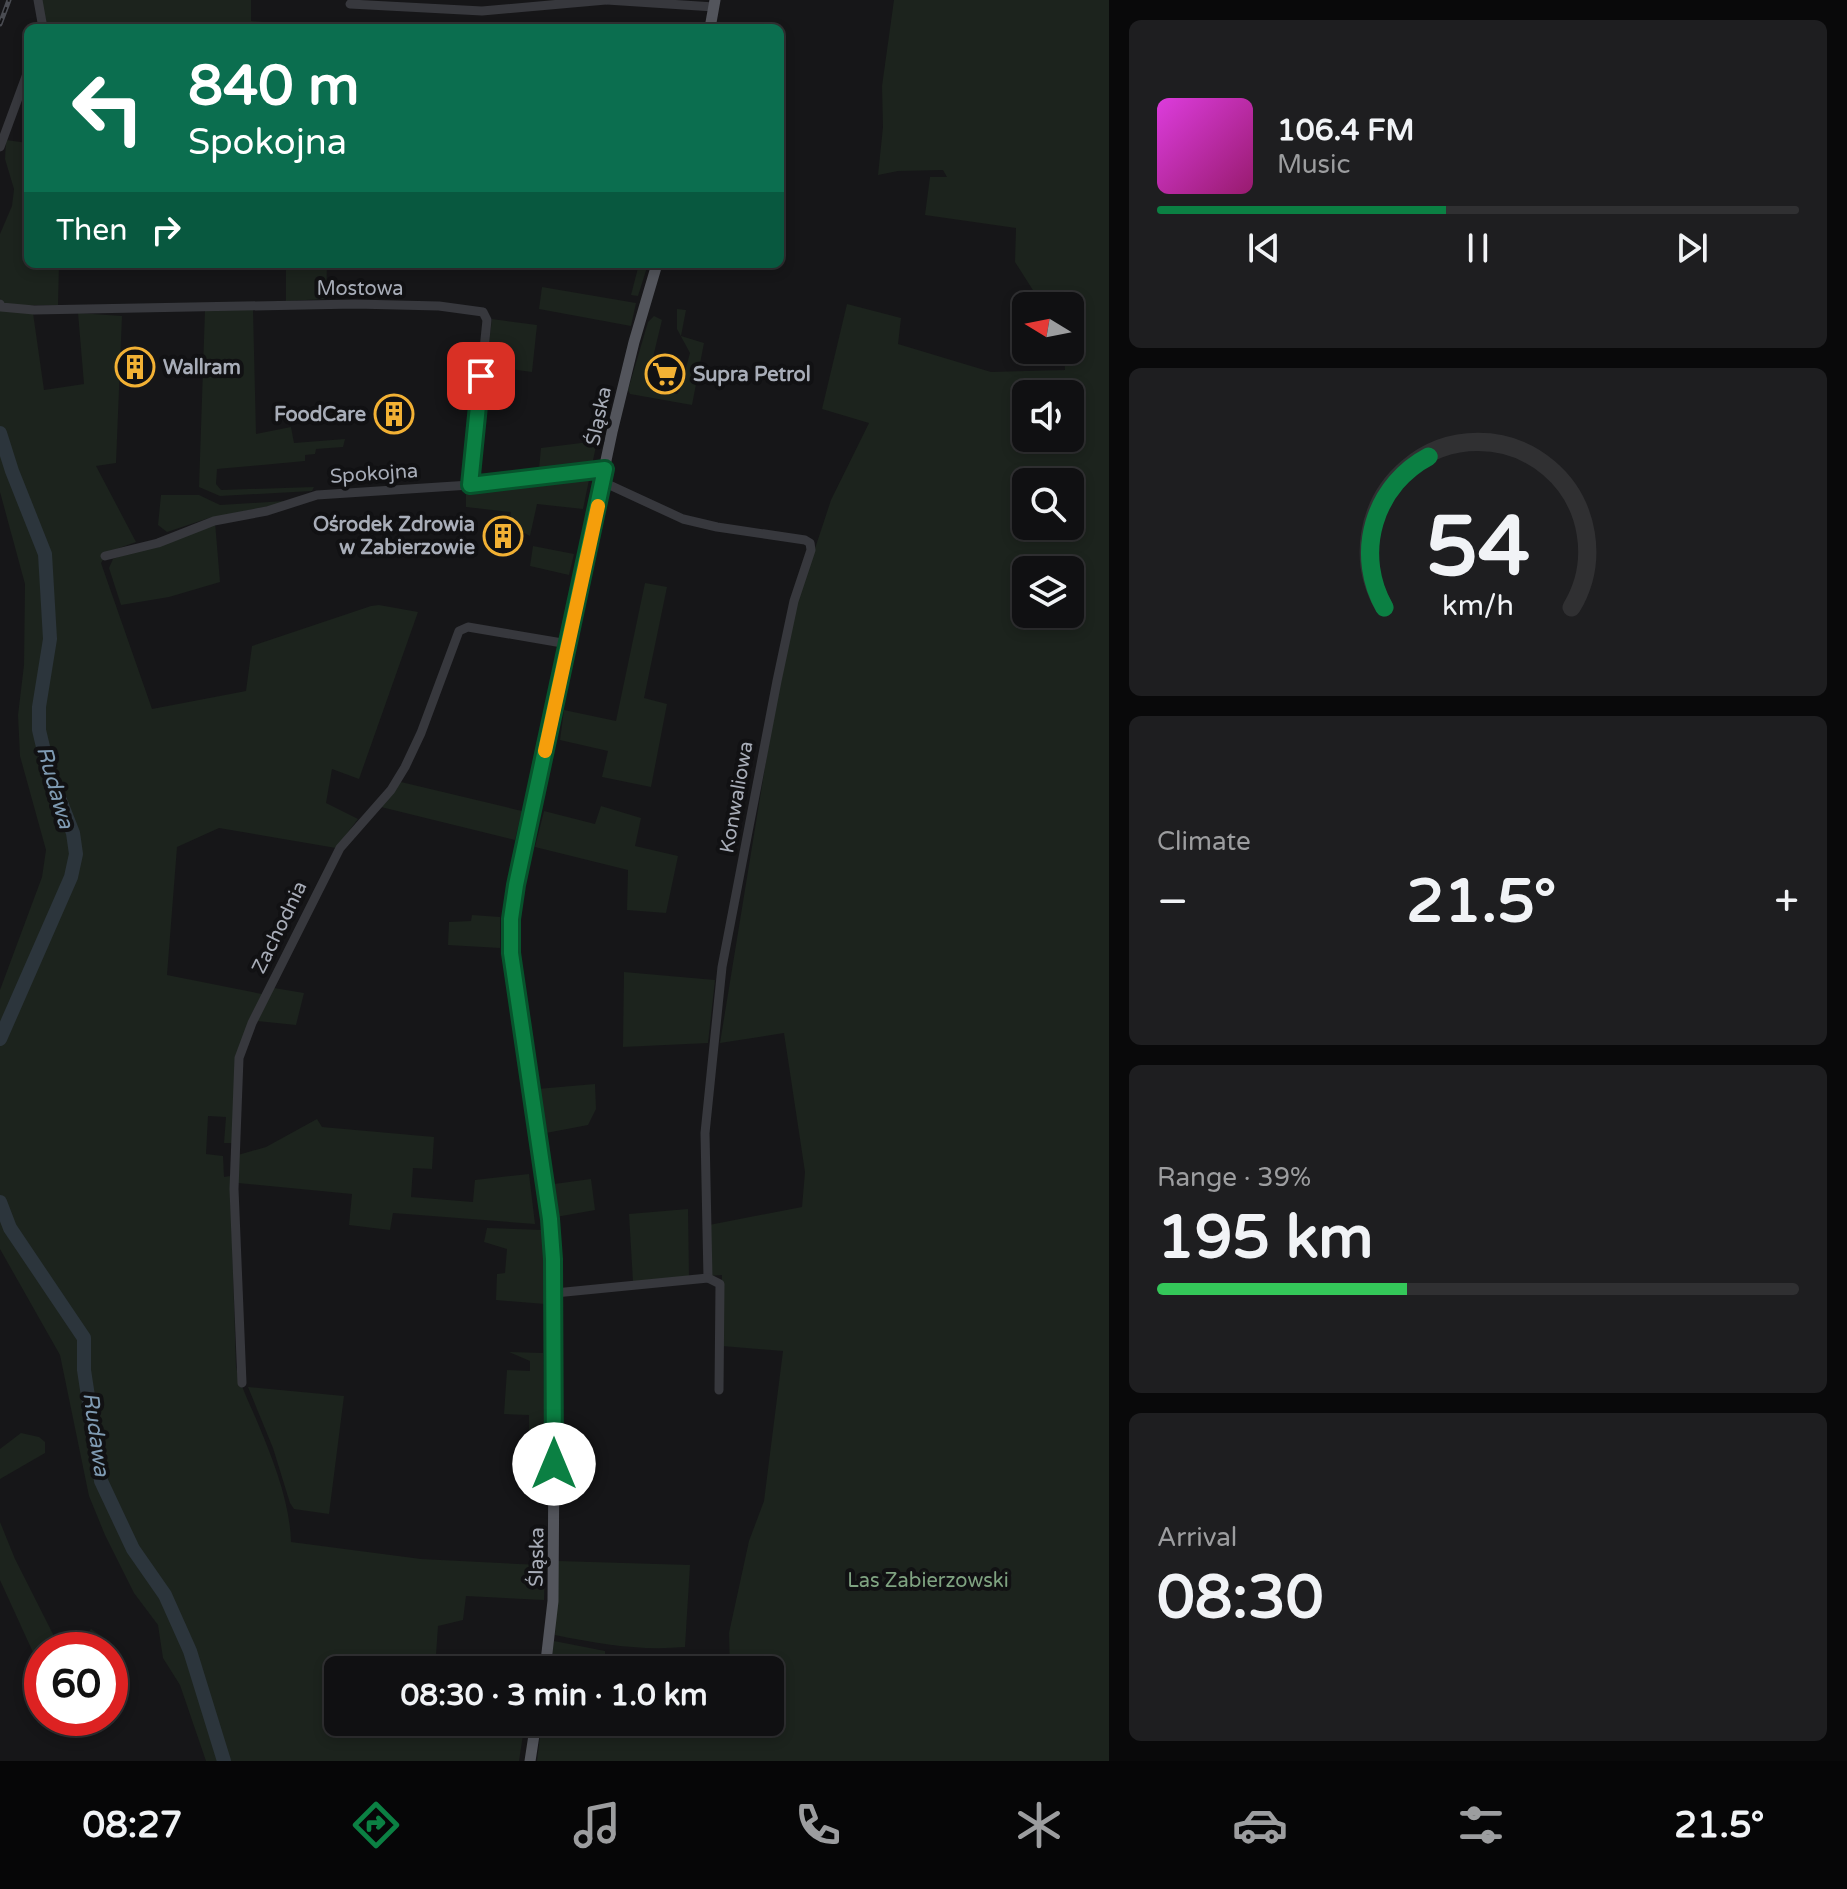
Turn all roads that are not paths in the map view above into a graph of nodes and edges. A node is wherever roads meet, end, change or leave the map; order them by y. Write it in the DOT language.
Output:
graph roads {
  1 [pos="38,0"];
  2 [pos="607,0"];
  3 [pos="350,4"];
  4 [pos="714,4"];
  5 [pos="42,24"];
  6 [pos="711,24"];
  7 [pos="24,82"];
  8 [pos="0,147"];
  9 [pos="656,268"];
  10 [pos="1,306"];
  11 [pos="604,476"];
  12 [pos="470,485"];
  13 [pos="105,556"];
  14 [pos="568,644"];
  15 [pos="708,1278"];
  16 [pos="555,1293"];
  17 [pos="242,1383"];
  18 [pos="719,1390"];
  19 [pos="547,1656"];
  20 [pos="534,1736"];
  21 [pos="530,1761"];
  1 -- 5 [label="street"];
  2 -- 3 [label="street"];
  2 -- 4 [label="street"];
  4 -- 6 [label="main road"];
  7 -- 8 [label="street"];
  9 -- 11 [label="main road, Śląska"];
  10 -- 12 [label="street, Mostowa"];
  11 -- 12 [label="street, Spokojna"];
  11 -- 14 [label="main road, Śląska"];
  11 -- 15 [label="street, Konwaliowa"];
  12 -- 13 [label="street, Spokojna"];
  14 -- 16 [label="main road, Śląska"];
  14 -- 17 [label="street, Zachodnia"];
  15 -- 16 [label="street"];
  15 -- 18 [label="street, Konwaliowa"];
  16 -- 19 [label="main road, Śląska"];
  20 -- 21 [label="main road"];
}
